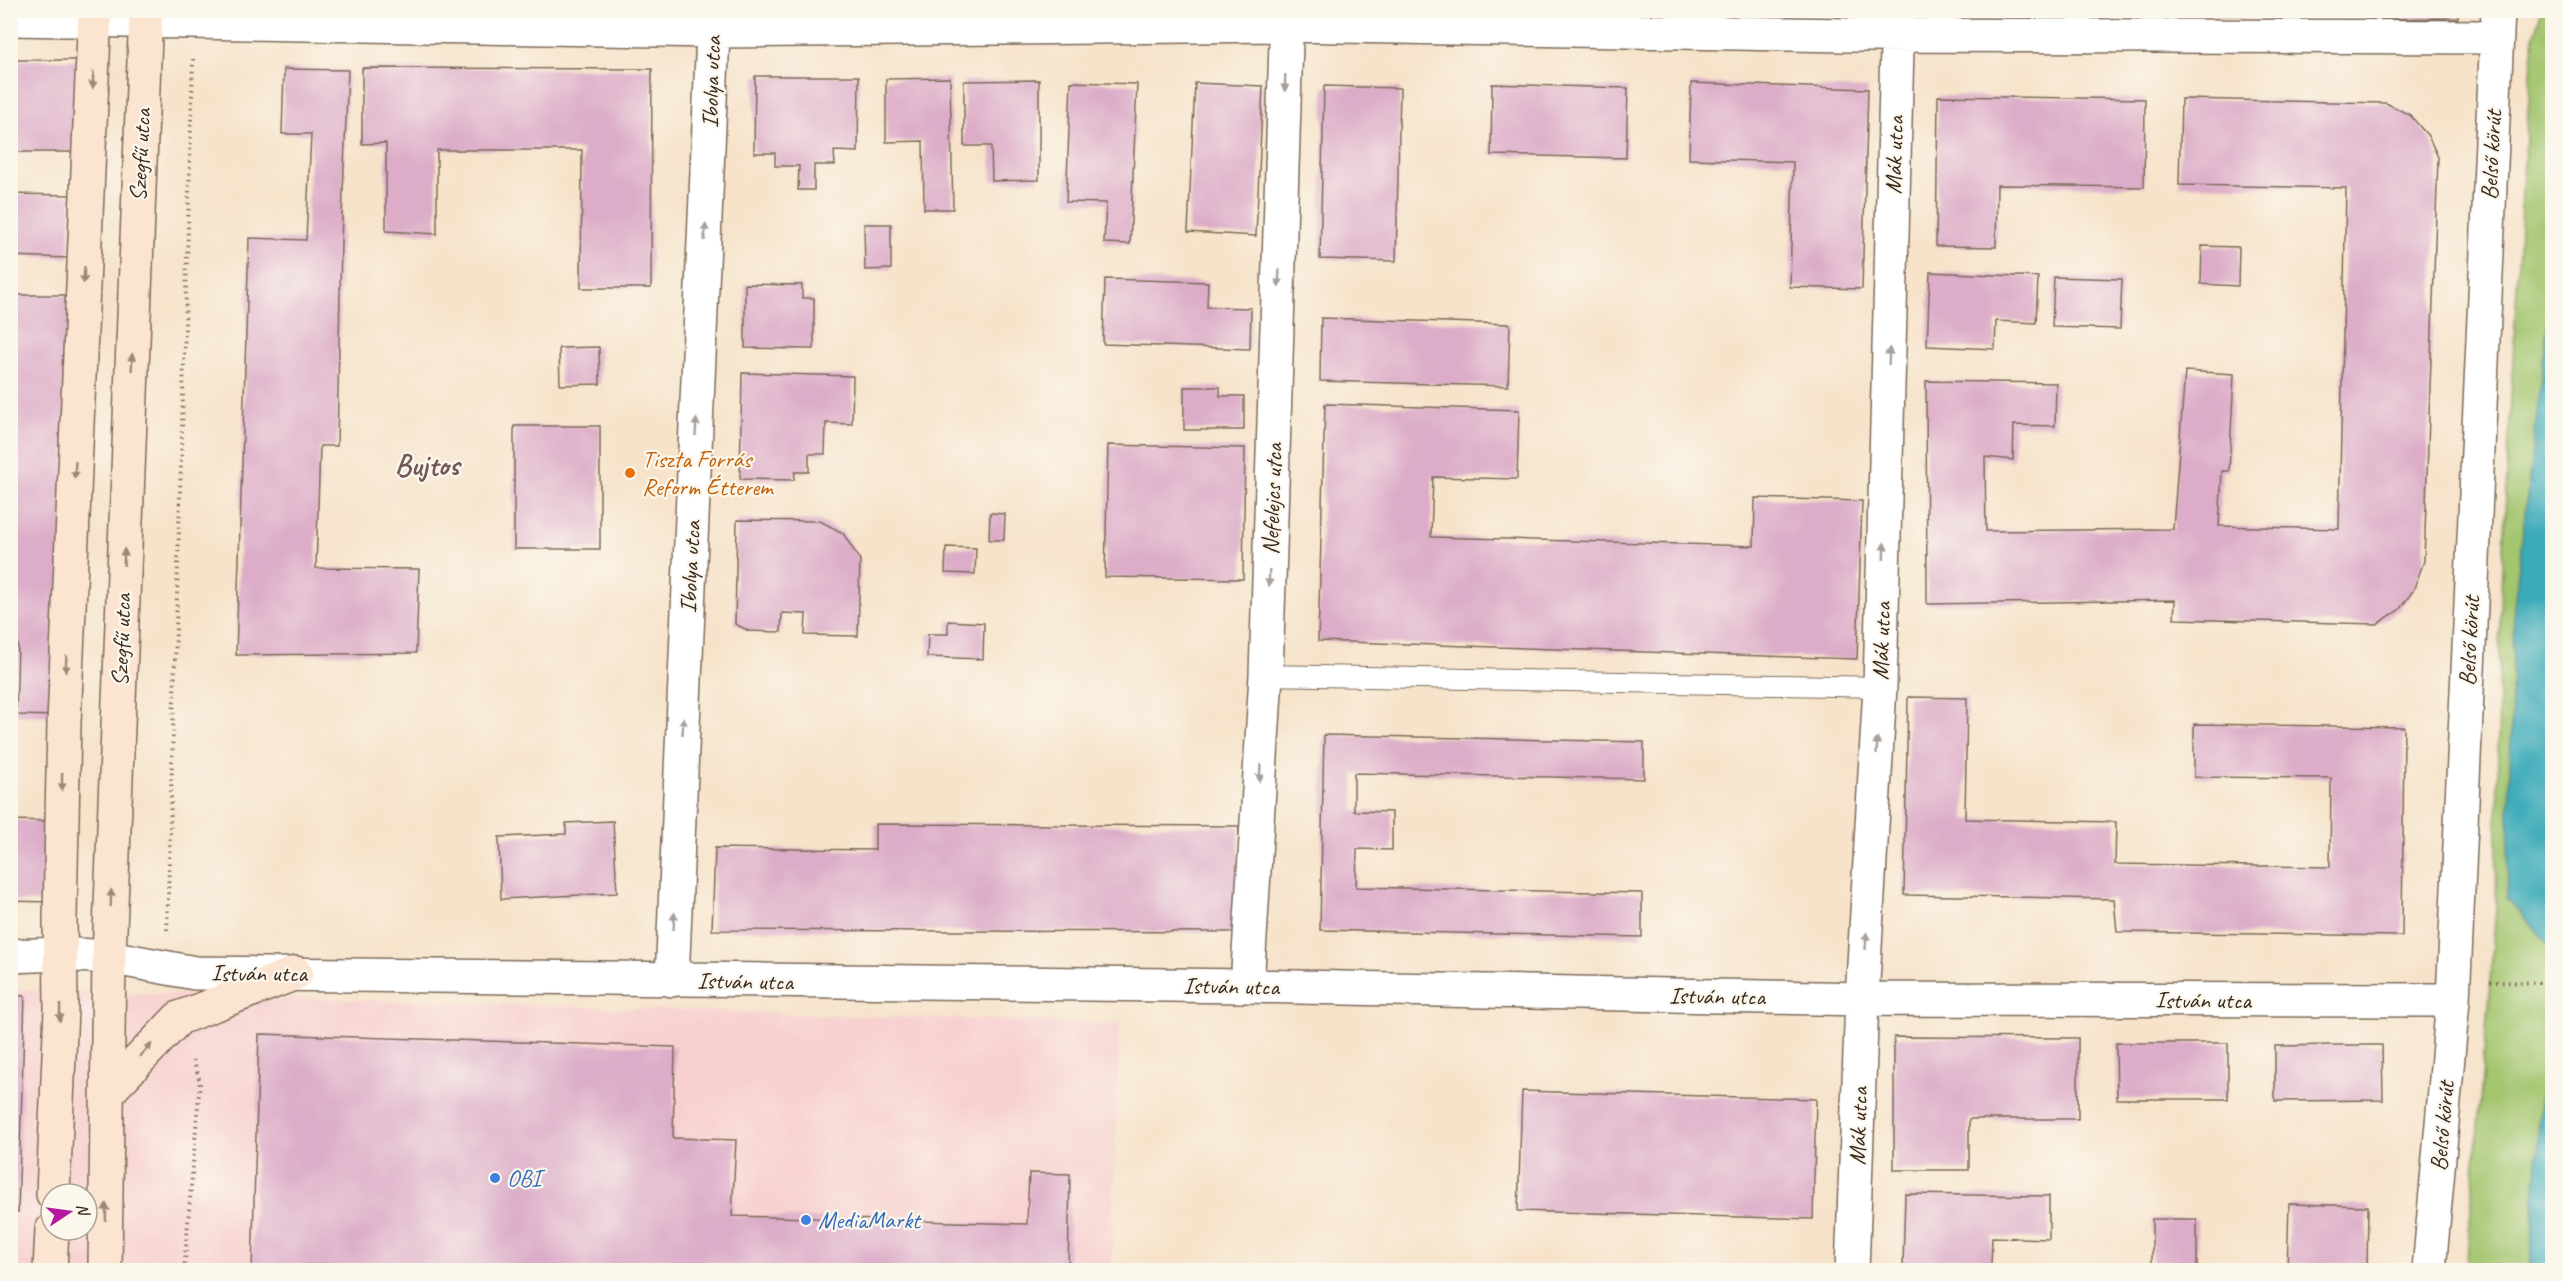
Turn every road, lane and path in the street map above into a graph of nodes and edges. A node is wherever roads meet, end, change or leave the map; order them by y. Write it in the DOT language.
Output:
graph roads {
  1 [pos="94,16"];
  2 [pos="146,17"];
  3 [pos="1287,18"];
  4 [pos="10,19"];
  5 [pos="714,21"];
  6 [pos="1897,22"];
  7 [pos="194,24"];
  8 [pos="2497,24"];
  9 [pos="1266,675"];
  10 [pos="1880,687"];
  11 [pos="60,954"];
  12 [pos="10,956"];
  13 [pos="109,957"];
  14 [pos="166,967"];
  15 [pos="296,973"];
  16 [pos="672,980"];
  17 [pos="1247,986"];
  18 [pos="1862,999"];
  19 [pos="2453,1000"];
  20 [pos="179,1018"];
  21 [pos="107,1093"];
  22 [pos="54,1182"];
  23 [pos="51,1242"];
  24 [pos="50,1270"];
  25 [pos="105,1270"];
  26 [pos="184,1270"];
  27 [pos="1852,1270"];
  28 [pos="2429,1270"];
  1 -- 2 [label="street"];
  1 -- 4 [label="street"];
  1 -- 11 [label="street, one-way"];
  2 -- 7 [label="street"];
  13 -- 2 [label="street, Szegfű utca, one-way"];
  3 -- 5 [label="street"];
  3 -- 6 [label="street"];
  3 -- 9 [label="street, Nefelejcs utca, one-way"];
  5 -- 7 [label="street"];
  16 -- 5 [label="street, Ibolya utca, one-way"];
  6 -- 8 [label="street"];
  10 -- 6 [label="street, Mák utca, one-way"];
  7 -- 14 [label="path"];
  8 -- 19 [label="street, Belső körút"];
  9 -- 10 [label="lane"];
  9 -- 17 [label="street, Nefelejcs utca, one-way"];
  18 -- 10 [label="street, Mák utca, one-way"];
  11 -- 12 [label="street, István utca"];
  11 -- 13 [label="street, István utca"];
  11 -- 22 [label="street, one-way"];
  13 -- 14 [label="street, István utca"];
  13 -- 21 [label="street, Szegfű utca"];
  14 -- 15 [label="street, István utca"];
  15 -- 16 [label="street, István utca"];
  15 -- 20 [label="street"];
  16 -- 17 [label="street, István utca"];
  17 -- 18 [label="street, István utca"];
  18 -- 19 [label="street, István utca"];
  18 -- 27 [label="street, Mák utca"];
  19 -- 28 [label="street, Belső körút"];
  21 -- 20 [label="street, one-way"];
  20 -- 26 [label="path"];
  25 -- 21 [label="street, Szegfű utca, one-way"];
  23 -- 24 [label="street"];
}
